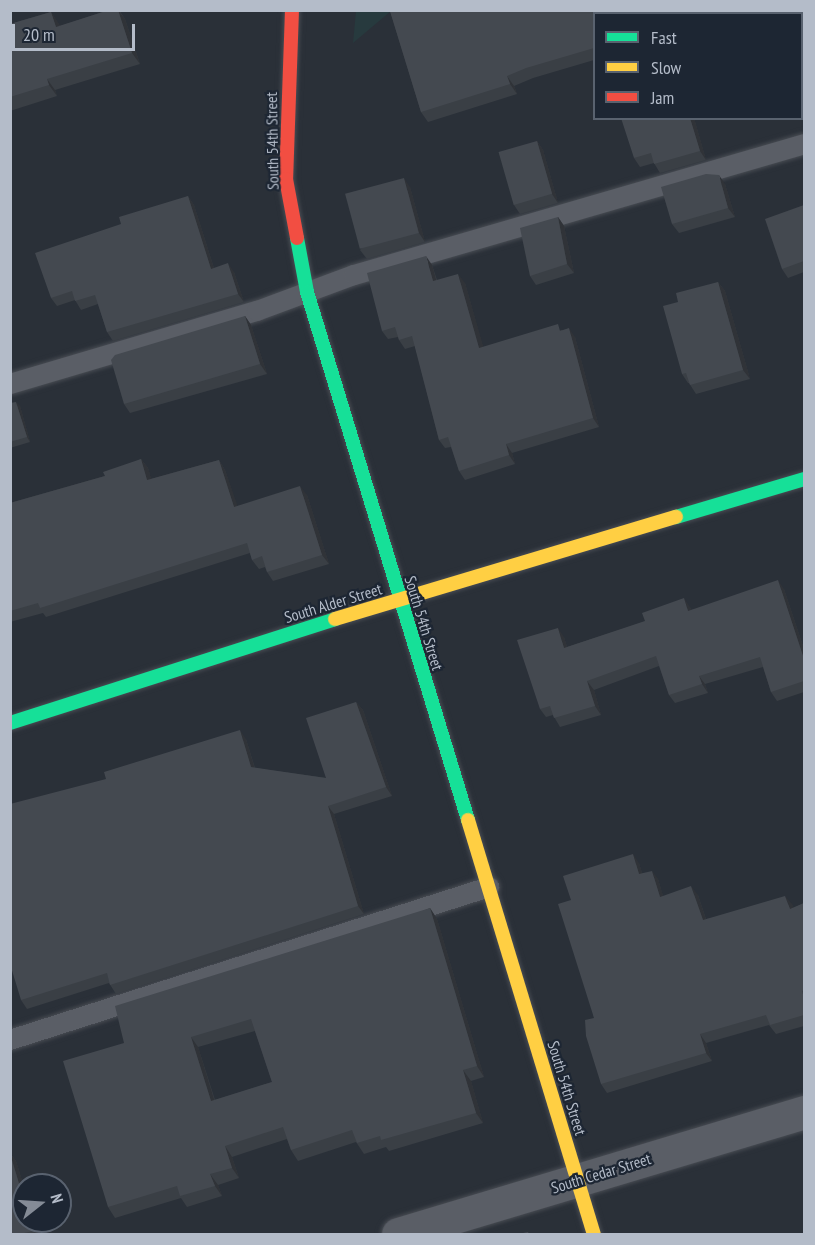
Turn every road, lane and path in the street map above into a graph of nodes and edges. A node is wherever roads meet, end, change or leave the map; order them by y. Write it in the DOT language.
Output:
graph roads {
  1 [pos="292,10"];
  2 [pos="804,144"];
  3 [pos="307,292"];
  4 [pos="10,384"];
  5 [pos="804,479"];
  6 [pos="399,600"];
  7 [pos="10,723"];
  8 [pos="489,887"];
  9 [pos="10,1040"];
  10 [pos="804,1112"];
  11 [pos="577,1179"];
  12 [pos="399,1234"];
  13 [pos="594,1234"];
  1 -- 3 [label="street, South 54th Street"];
  2 -- 3 [label="lane"];
  3 -- 4 [label="lane"];
  3 -- 6 [label="street, South 54th Street"];
  5 -- 6 [label="street, South Alder Street"];
  6 -- 7 [label="street, South Alder Street"];
  6 -- 8 [label="street, South 54th Street"];
  8 -- 9 [label="lane"];
  8 -- 11 [label="street, South 54th Street"];
  10 -- 11 [label="street, South Cedar Street"];
  11 -- 12 [label="street, South Cedar Street"];
  11 -- 13 [label="street, South 54th Street"];
}
